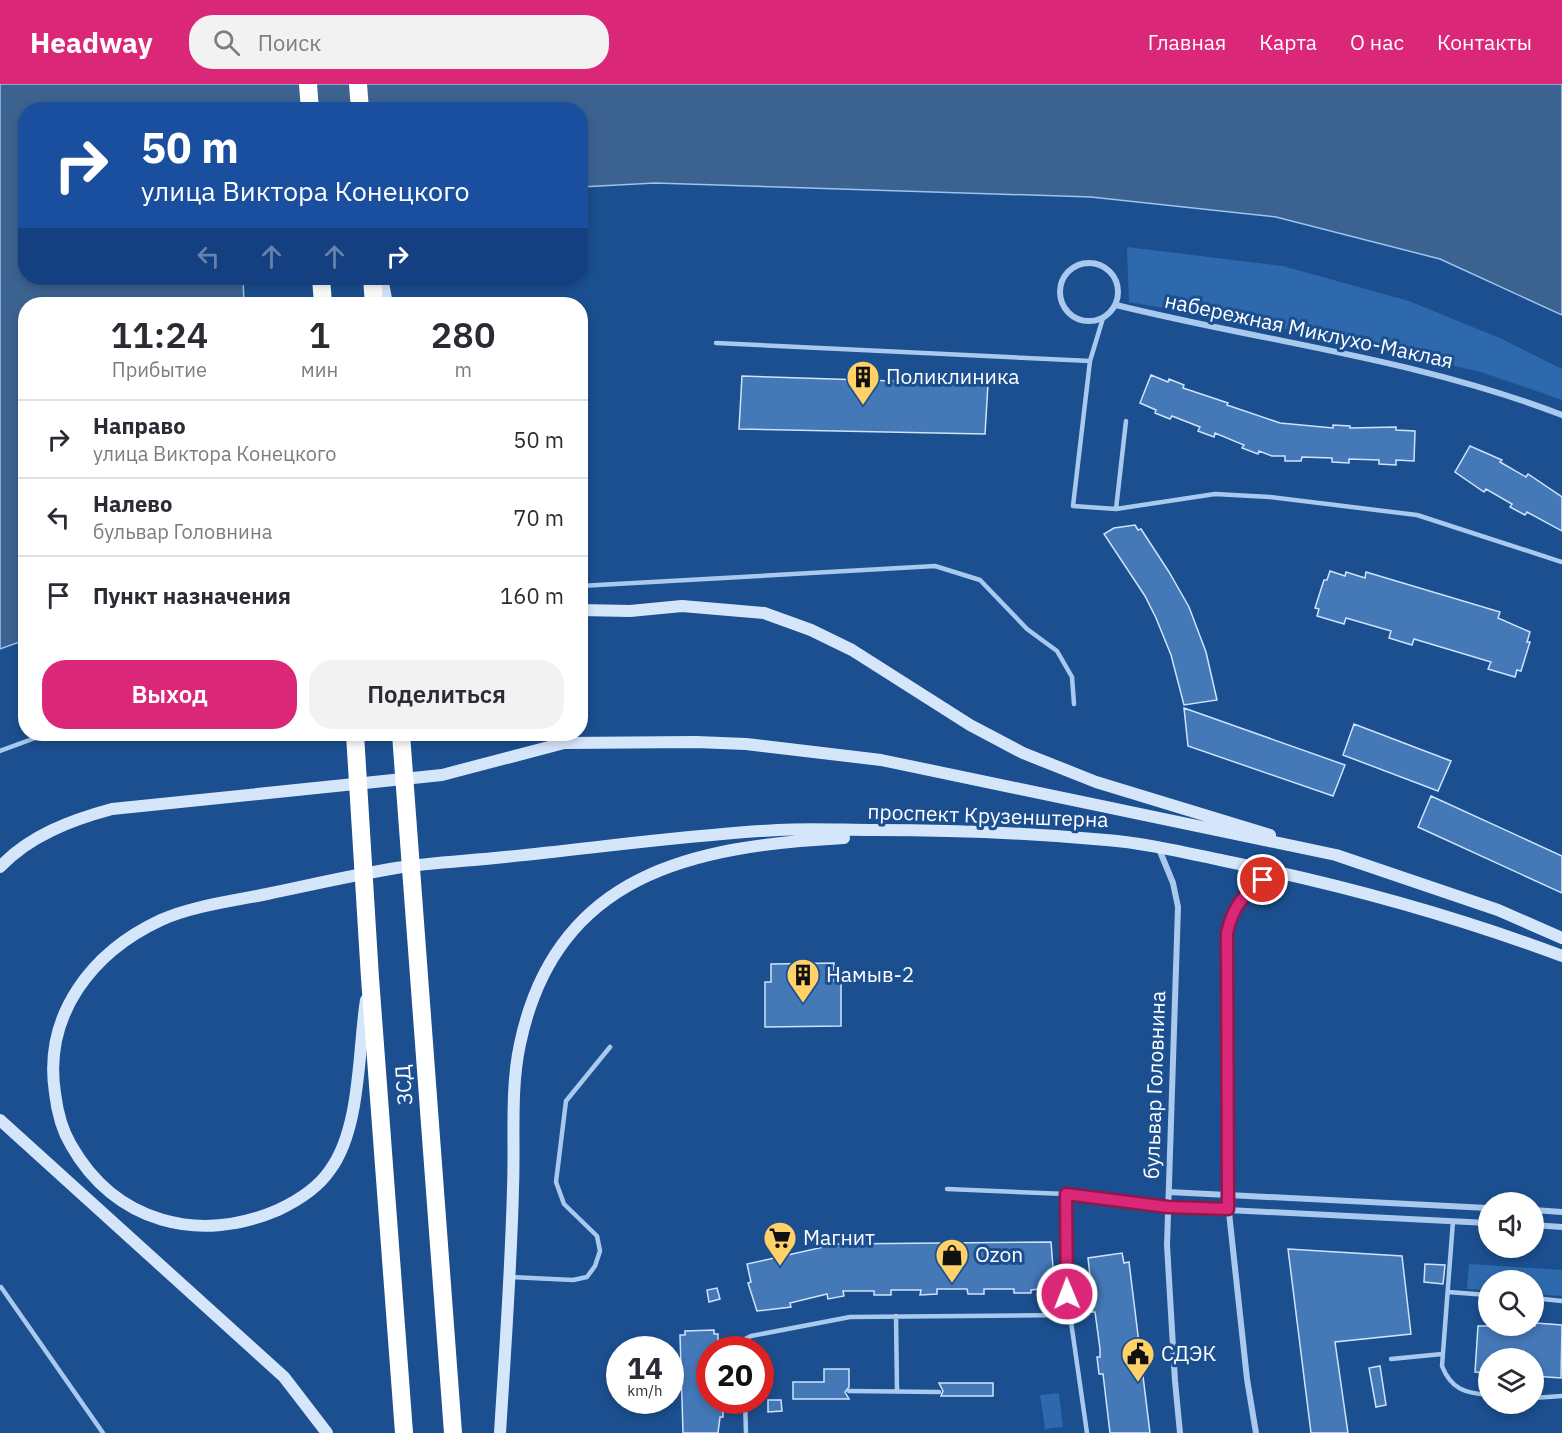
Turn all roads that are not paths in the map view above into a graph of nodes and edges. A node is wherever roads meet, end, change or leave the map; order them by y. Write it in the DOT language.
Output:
graph roads {
  1 [pos="309,84"];
  2 [pos="358,84"];
  3 [pos="310,102"];
  4 [pos="359,102"];
  5 [pos="1116,305"];
  6 [pos="1103,318"];
  7 [pos="716,343"];
  8 [pos="1090,362"];
  9 [pos="1562,415"];
  10 [pos="1126,421"];
  11 [pos="1116,509"];
  12 [pos="1562,562"];
  13 [pos="588,586"];
  14 [pos="588,610"];
  15 [pos="1074,704"];
  16 [pos="27,741"];
  17 [pos="355,741"];
  18 [pos="401,741"];
  19 [pos="0,751"];
  20 [pos="969,831"];
  21 [pos="1159,848"];
  22 [pos="1335,855"];
  23 [pos="0,867"];
  24 [pos="1277,871"];
  25 [pos="1562,938"];
  26 [pos="1562,956"];
  27 [pos="370,978"];
  28 [pos="610,1047"];
  29 [pos="0,1120"];
  30 [pos="948,1189"];
  31 [pos="1168,1192"];
  32 [pos="1066,1194"];
  33 [pos="1227,1194"];
  34 [pos="1168,1207"];
  35 [pos="1478,1207"];
  36 [pos="1228,1209"];
  37 [pos="1544,1211"];
  38 [pos="1562,1212"];
  39 [pos="1453,1221"];
  40 [pos="1478,1222"];
  41 [pos="1544,1226"];
  42 [pos="1562,1227"];
  43 [pos="510,1277"];
  44 [pos="1,1287"];
  45 [pos="1448,1292"];
  46 [pos="1478,1294"];
  47 [pos="1544,1299"];
  48 [pos="1562,1301"];
  49 [pos="1069,1315"];
  50 [pos="896,1316"];
  51 [pos="754,1336"];
  52 [pos="1442,1354"];
  53 [pos="1391,1359"];
  54 [pos="897,1390"];
  55 [pos="849,1391"];
  56 [pos="939,1392"];
  57 [pos="1478,1394"];
  58 [pos="1562,1396"];
  59 [pos="1544,1397"];
  60 [pos="745,1414"];
  61 [pos="103,1433"];
  62 [pos="327,1433"];
  63 [pos="404,1433"];
  64 [pos="453,1433"];
  65 [pos="500,1433"];
  66 [pos="746,1433"];
  67 [pos="1088,1433"];
  68 [pos="1180,1433"];
  69 [pos="1256,1433"];
  1 -- 3 [label="highway"];
  2 -- 4 [label="highway"];
  5 -- 6 [label="street"];
  5 -- 6 [label="street"];
  5 -- 9 [label="street, набережная Миклухо-Маклая"];
  6 -- 8 [label="lane"];
  7 -- 8 [label="lane"];
  8 -- 11 [label="lane"];
  10 -- 11 [label="lane"];
  11 -- 12 [label="lane"];
  13 -- 15 [label="lane"];
  14 -- 22 [label="main road"];
  16 -- 19 [label="lane"];
  17 -- 27 [label="highway, ЗСД"];
  18 -- 64 [label="highway, ЗСД"];
  20 -- 21 [label="main road, проспект Крузенштерна"];
  20 -- 27 [label="main road, проспект Крузенштерна"];
  20 -- 43 [label="main road"];
  21 -- 24 [label="main road, проспект Крузенштерна"];
  21 -- 31 [label="street, бульвар Головнина"];
  22 -- 23 [label="main road, проспект Крузенштерна"];
  22 -- 25 [label="main road, проспект Крузенштерна"];
  24 -- 26 [label="main road, проспект Крузенштерна"];
  24 -- 33 [label="street"];
  27 -- 63 [label="highway, ЗСД"];
  28 -- 43 [label="lane"];
  29 -- 62 [label="main road"];
  30 -- 32 [label="lane"];
  31 -- 33 [label="street"];
  31 -- 34 [label="street, бульвар Головнина"];
  32 -- 34 [label="lane"];
  32 -- 49 [label="lane"];
  33 -- 35 [label="street"];
  33 -- 36 [label="street"];
  34 -- 36 [label="street"];
  34 -- 68 [label="street, бульвар Головнина"];
  36 -- 39 [label="street"];
  36 -- 69 [label="street"];
  37 -- 38 [label="street"];
  39 -- 40 [label="street"];
  39 -- 45 [label="lane"];
  41 -- 42 [label="street"];
  43 -- 65 [label="main road"];
  44 -- 61 [label="lane"];
  45 -- 46 [label="lane"];
  45 -- 52 [label="lane"];
  47 -- 48 [label="lane"];
  49 -- 50 [label="lane"];
  49 -- 67 [label="lane"];
  50 -- 51 [label="lane"];
  50 -- 54 [label="lane"];
  52 -- 53 [label="lane"];
  52 -- 57 [label="lane"];
  54 -- 55 [label="lane"];
  54 -- 56 [label="lane"];
  58 -- 59 [label="lane"];
  60 -- 66 [label="lane"];
}
